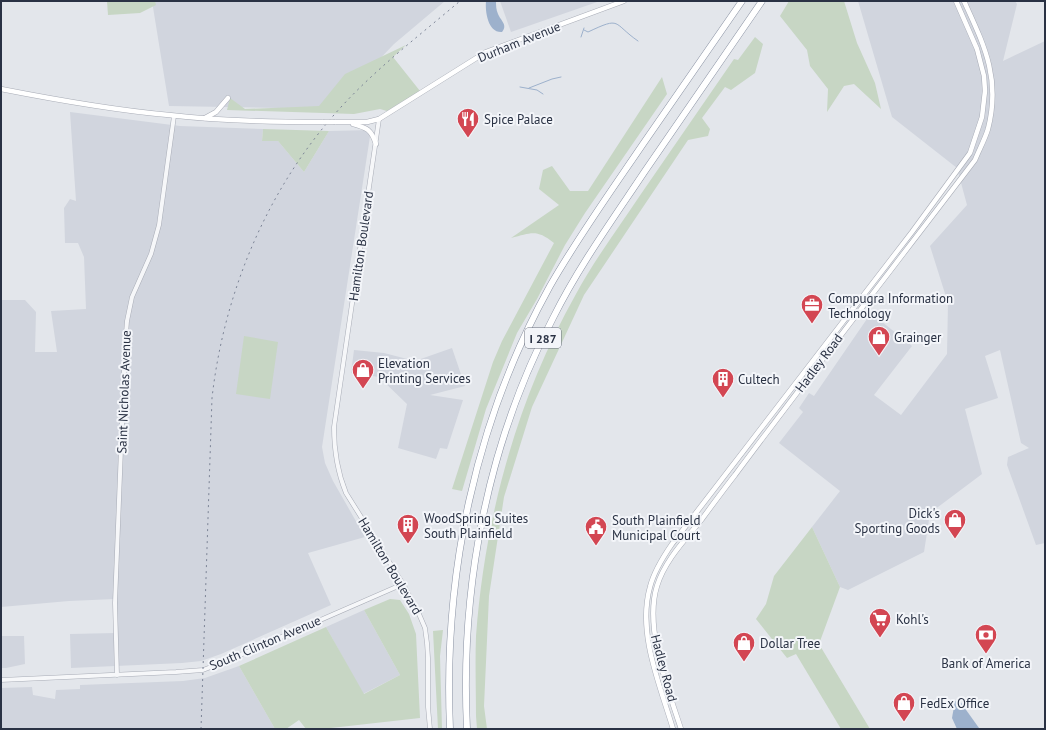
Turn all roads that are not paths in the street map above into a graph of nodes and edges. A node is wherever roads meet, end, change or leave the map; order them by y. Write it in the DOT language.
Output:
graph roads {
  1 [pos="742,1"];
  2 [pos="762,1"];
  3 [pos="956,1"];
  4 [pos="964,1"];
  5 [pos="621,2"];
  6 [pos="1,90"];
  7 [pos="228,98"];
  8 [pos="174,116"];
  9 [pos="205,118"];
  10 [pos="379,119"];
  11 [pos="345,122"];
  12 [pos="376,144"];
  13 [pos="672,544"];
  14 [pos="677,549"];
  15 [pos="403,584"];
  16 [pos="117,675"];
  17 [pos="1,680"];
  18 [pos="430,729"];
  19 [pos="450,729"];
  20 [pos="467,729"];
  21 [pos="673,729"];
  22 [pos="681,729"];
  1 -- 19 [label="highway, I 287"];
  2 -- 20 [label="highway, I 287"];
  3 -- 13 [label="main road, Hadley Road"];
  4 -- 14 [label="main road, Hadley Road"];
  5 -- 10 [label="main road, Durham Avenue"];
  6 -- 8 [label="main road"];
  7 -- 9 [label="main road"];
  8 -- 9 [label="main road"];
  8 -- 16 [label="street, Saint Nicholas Avenue"];
  9 -- 11 [label="main road, bridge"];
  10 -- 11 [label="main road"];
  10 -- 12 [label="street, Hamilton Boulevard"];
  11 -- 12 [label="main road"];
  12 -- 15 [label="street, Hamilton Boulevard"];
  13 -- 14 [label="main road"];
  13 -- 21 [label="main road, Hadley Road"];
  14 -- 22 [label="main road, Hadley Road"];
  15 -- 16 [label="street, South Clinton Avenue"];
  15 -- 18 [label="street, Hamilton Boulevard"];
  16 -- 17 [label="street, South Clinton Avenue"];
}
